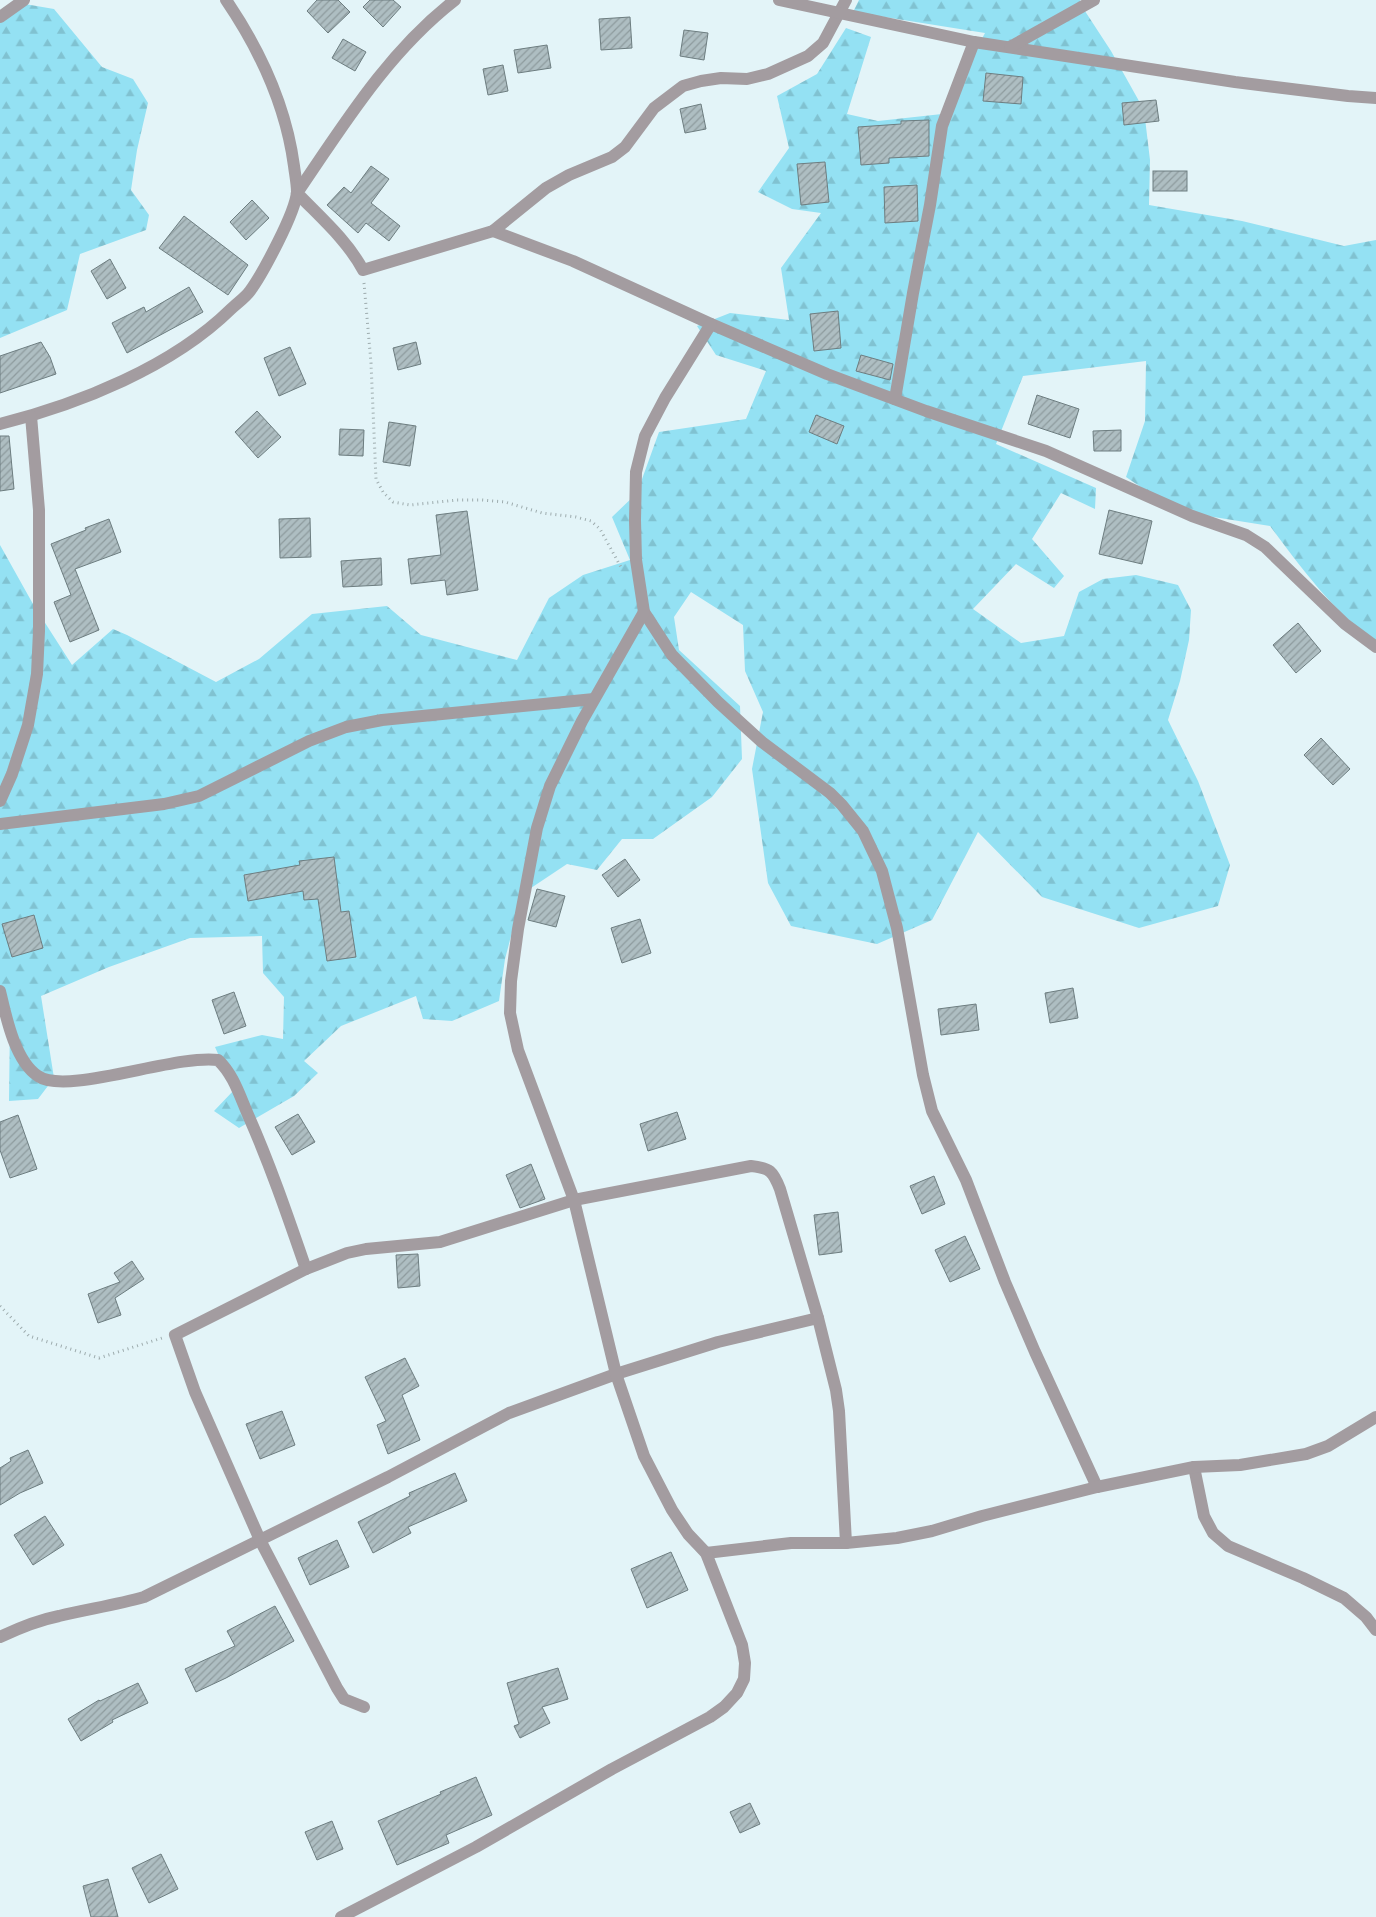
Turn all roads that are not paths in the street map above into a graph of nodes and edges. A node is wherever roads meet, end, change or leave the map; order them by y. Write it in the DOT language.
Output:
graph roads {
  1 [pos="24,0"];
  2 [pos="226,0"];
  3 [pos="454,0"];
  4 [pos="779,0"];
  5 [pos="846,0"];
  6 [pos="1094,0"];
  7 [pos="839,14"];
  8 [pos="0,17"];
  9 [pos="974,42"];
  10 [pos="1010,47"];
  11 [pos="1376,98"];
  12 [pos="297,193"];
  13 [pos="492,231"];
  14 [pos="711,324"];
  15 [pos="895,399"];
  16 [pos="31,416"];
  17 [pos="0,424"];
  18 [pos="644,612"];
  19 [pos="1376,647"];
  20 [pos="594,699"];
  21 [pos="0,801"];
  22 [pos="0,824"];
  23 [pos="0,991"];
  24 [pos="574,1200"];
  25 [pos="306,1269"];
  26 [pos="818,1318"];
  27 [pos="616,1374"];
  28 [pos="1376,1417"];
  29 [pos="1194,1467"];
  30 [pos="1097,1487"];
  31 [pos="260,1540"];
  32 [pos="846,1543"];
  33 [pos="706,1553"];
  34 [pos="1376,1630"];
  35 [pos="0,1637"];
  36 [pos="364,1707"];
  37 [pos="341,1917"];
  1 -- 8 [label="street"];
  2 -- 12 [label="street"];
  3 -- 12 [label="street"];
  4 -- 7 [label="street"];
  5 -- 7 [label="street"];
  6 -- 10 [label="street"];
  7 -- 9 [label="street"];
  7 -- 13 [label="street"];
  9 -- 10 [label="street"];
  9 -- 15 [label="street"];
  10 -- 11 [label="street"];
  12 -- 13 [label="street"];
  12 -- 16 [label="street"];
  13 -- 14 [label="street"];
  14 -- 15 [label="street"];
  14 -- 18 [label="street"];
  15 -- 19 [label="street"];
  16 -- 17 [label="street"];
  16 -- 21 [label="street"];
  18 -- 20 [label="street"];
  18 -- 30 [label="street"];
  20 -- 22 [label="street"];
  20 -- 24 [label="street"];
  23 -- 25 [label="street"];
  24 -- 25 [label="street"];
  24 -- 26 [label="street"];
  24 -- 27 [label="street"];
  25 -- 31 [label="street"];
  26 -- 27 [label="street"];
  26 -- 32 [label="street"];
  27 -- 31 [label="street"];
  27 -- 33 [label="street"];
  28 -- 29 [label="street"];
  29 -- 30 [label="street"];
  29 -- 34 [label="street"];
  30 -- 32 [label="street"];
  31 -- 35 [label="street"];
  31 -- 36 [label="street"];
  32 -- 33 [label="street"];
  33 -- 37 [label="street"];
}
